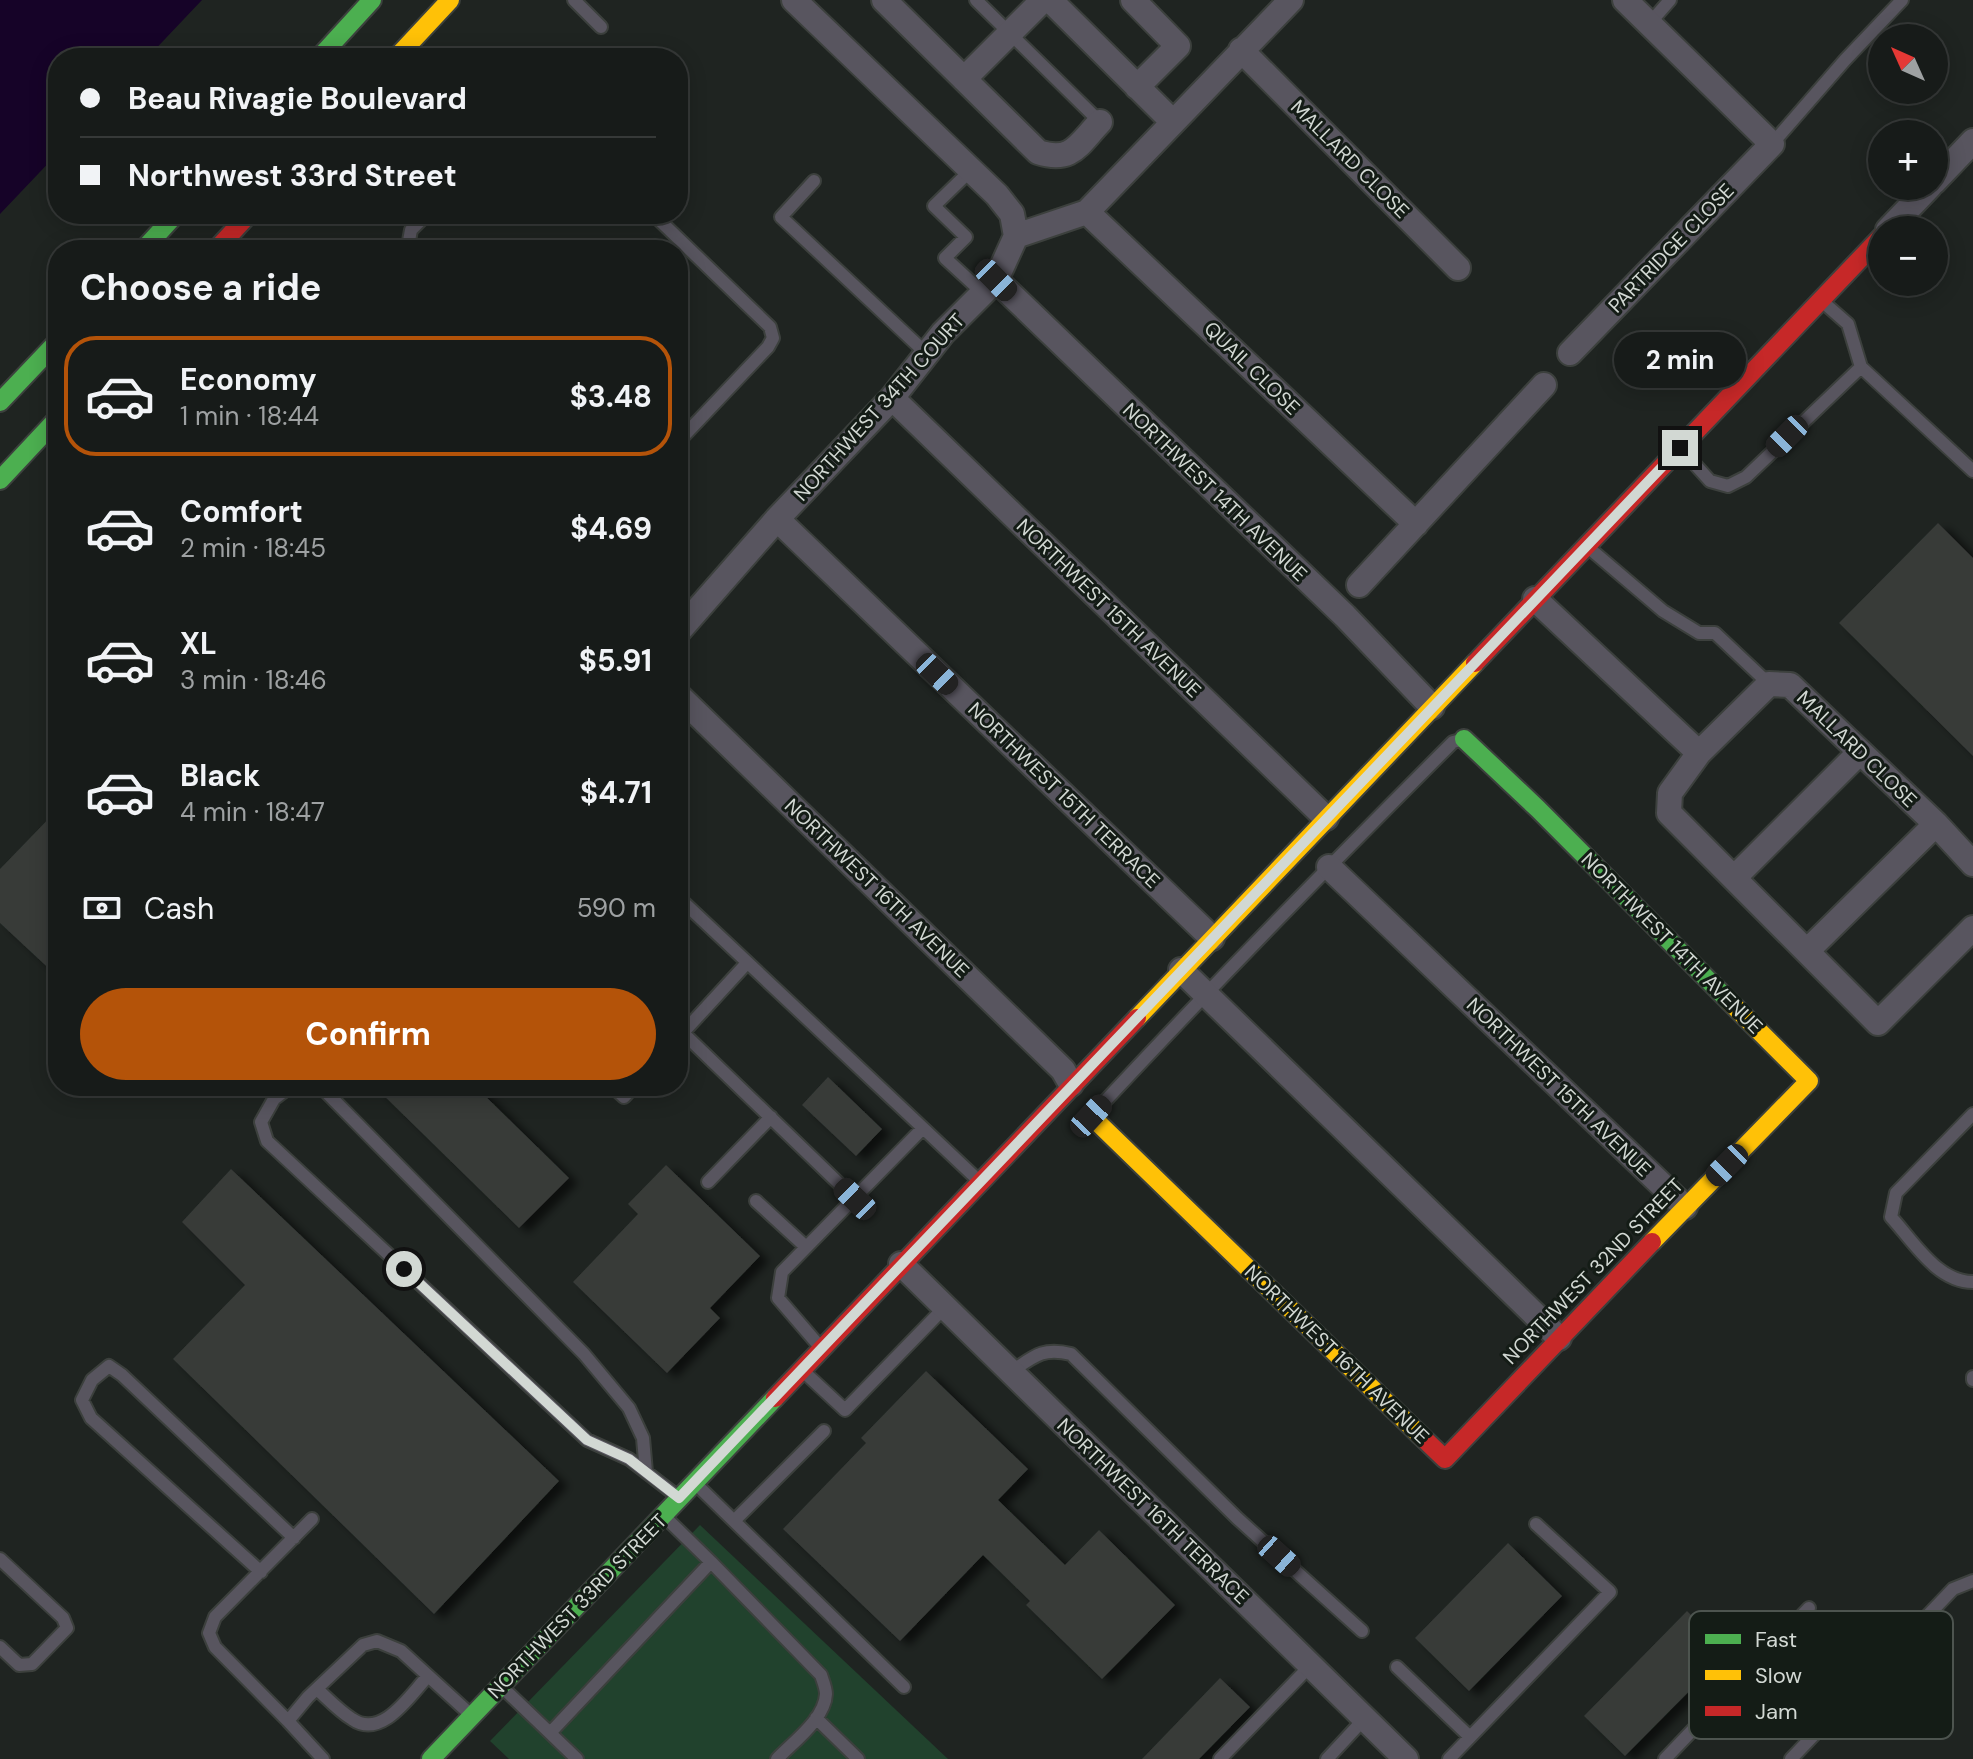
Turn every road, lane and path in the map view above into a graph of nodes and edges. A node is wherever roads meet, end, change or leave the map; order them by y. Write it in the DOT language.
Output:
graph roads {
  1 [pos="372,0"];
  2 [pos="450,0"];
  3 [pos="574,0"];
  4 [pos="794,0"];
  5 [pos="884,0"];
  6 [pos="976,0"];
  7 [pos="1043,0"];
  8 [pos="1050,0"];
  9 [pos="1133,0"];
  10 [pos="1291,0"];
  11 [pos="1625,0"];
  12 [pos="1670,0"];
  13 [pos="1902,0"];
  14 [pos="1649,24"];
  15 [pos="601,27"];
  16 [pos="1010,33"];
  17 [pos="328,48"];
  18 [pos="405,48"];
  19 [pos="1241,50"];
  20 [pos="964,79"];
  21 [pos="1137,87"];
  22 [pos="1100,122"];
  23 [pos="1173,122"];
  24 [pos="1973,141"];
  25 [pos="1772,144"];
  26 [pos="1948,167"];
  27 [pos="971,170"];
  28 [pos="814,181"];
  29 [pos="1917,200"];
  30 [pos="1087,212"];
  31 [pos="1901,216"];
  32 [pos="167,224"];
  33 [pos="240,224"];
  34 [pos="663,224"];
  35 [pos="1016,236"];
  36 [pos="152,240"];
  37 [pos="225,240"];
  38 [pos="680,240"];
  39 [pos="688,248"];
  40 [pos="1868,251"];
  41 [pos="1458,268"];
  42 [pos="990,287"];
  43 [pos="1821,300"];
  44 [pos="48,352"];
  45 [pos="1570,353"];
  46 [pos="927,354"];
  47 [pos="1861,367"];
  48 [pos="1544,385"];
  49 [pos="892,398"];
  50 [pos="0,402"];
  51 [pos="48,429"];
  52 [pos="688,431"];
  53 [pos="1680,448"];
  54 [pos="1973,471"];
  55 [pos="0,480"];
  56 [pos="777,519"];
  57 [pos="1416,524"];
  58 [pos="1586,545"];
  59 [pos="1359,585"];
  60 [pos="1535,599"];
  61 [pos="688,621"];
  62 [pos="1769,684"];
  63 [pos="688,705"];
  64 [pos="1432,707"];
  65 [pos="1464,739"];
  66 [pos="1860,752"];
  67 [pos="1699,753"];
  68 [pos="1326,818"];
  69 [pos="1936,824"];
  70 [pos="1973,864"];
  71 [pos="1329,867"];
  72 [pos="1734,878"];
  73 [pos="688,907"];
  74 [pos="1973,928"];
  75 [pos="1212,938"];
  76 [pos="1807,951"];
  77 [pos="747,963"];
  78 [pos="1181,970"];
  79 [pos="1205,994"];
  80 [pos="688,1025"];
  81 [pos="688,1040"];
  82 [pos="1809,1081"];
  83 [pos="1071,1084"];
  84 [pos="278,1096"];
  85 [pos="330,1096"];
  86 [pos="1973,1114"];
  87 [pos="1091,1116"];
  88 [pos="771,1117"];
  89 [pos="923,1128"];
  90 [pos="979,1181"];
  91 [pos="708,1182"];
  92 [pos="855,1199"];
  93 [pos="756,1201"];
  94 [pos="1685,1207"];
  95 [pos="806,1247"];
  96 [pos="901,1264"];
  97 [pos="1973,1282"];
  98 [pos="945,1307"];
  99 [pos="1559,1338"];
  100 [pos="821,1348"];
  101 [pos="800,1369"];
  102 [pos="1011,1372"];
  103 [pos="824,1431"];
  104 [pos="1445,1459"];
  105 [pos="646,1472"];
  106 [pos="694,1482"];
  107 [pos="679,1498"];
  108 [pos="663,1515"];
  109 [pos="312,1519"];
  110 [pos="734,1521"];
  111 [pos="1536,1524"];
  112 [pos="294,1538"];
  113 [pos="0,1559"];
  114 [pos="711,1562"];
  115 [pos="261,1572"];
  116 [pos="1973,1581"];
  117 [pos="1809,1608"];
  118 [pos="1806,1611"];
  119 [pos="1932,1611"];
  120 [pos="1362,1631"];
  121 [pos="0,1647"];
  122 [pos="1311,1665"];
  123 [pos="1397,1667"];
  124 [pos="428,1676"];
  125 [pos="501,1685"];
  126 [pos="904,1687"];
  127 [pos="317,1689"];
  128 [pos="472,1716"];
  129 [pos="816,1718"];
  130 [pos="1365,1718"];
  131 [pos="288,1721"];
  132 [pos="550,1733"];
  133 [pos="1689,1734"];
  134 [pos="1470,1737"];
  135 [pos="1810,1739"];
  136 [pos="441,1755"];
  137 [pos="323,1759"];
  138 [pos="577,1759"];
  139 [pos="777,1759"];
  140 [pos="858,1759"];
  141 [pos="1220,1759"];
  142 [pos="1327,1759"];
  143 [pos="1406,1759"];
  144 [pos="1449,1759"];
  145 [pos="1665,1759"];
  146 [pos="1791,1759"];
  1 -- 17 [label="street"];
  2 -- 18 [label="street"];
  3 -- 15 [label="lane"];
  4 -- 27 [label="street"];
  5 -- 20 [label="street"];
  6 -- 16 [label="lane"];
  7 -- 16 [label="street"];
  8 -- 21 [label="street"];
  9 -- 21 [label="street"];
  10 -- 19 [label="street"];
  11 -- 14 [label="street"];
  12 -- 14 [label="lane"];
  13 -- 25 [label="lane"];
  14 -- 25 [label="street"];
  16 -- 20 [label="street"];
  16 -- 22 [label="lane"];
  19 -- 23 [label="street"];
  19 -- 41 [label="street, MALLARD CLOSE"];
  20 -- 22 [label="street"];
  21 -- 23 [label="street"];
  23 -- 30 [label="street"];
  24 -- 26 [label="street"];
  25 -- 45 [label="street, PARTRIDGE CLOSE"];
  27 -- 35 [label="street"];
  27 -- 42 [label="lane"];
  28 -- 46 [label="lane"];
  29 -- 31 [label="street"];
  30 -- 35 [label="street"];
  30 -- 57 [label="street, QUAIL CLOSE"];
  32 -- 36 [label="street"];
  33 -- 37 [label="street"];
  34 -- 38 [label="lane"];
  35 -- 42 [label="street, NORTHWEST 34TH COURT"];
  39 -- 52 [label="lane"];
  40 -- 43 [label="street, NORTHWEST 33RD STREET"];
  42 -- 46 [label="street, NORTHWEST 34TH COURT"];
  42 -- 64 [label="street, NORTHWEST 14TH AVENUE"];
  43 -- 47 [label="lane"];
  43 -- 53 [label="street, NORTHWEST 33RD STREET"];
  44 -- 50 [label="street"];
  46 -- 49 [label="street, NORTHWEST 34TH COURT"];
  47 -- 53 [label="lane"];
  47 -- 54 [label="lane"];
  48 -- 57 [label="street"];
  49 -- 56 [label="street, NORTHWEST 34TH COURT"];
  49 -- 68 [label="street, NORTHWEST 15TH AVENUE"];
  51 -- 55 [label="street"];
  53 -- 58 [label="street, NORTHWEST 33RD STREET"];
  56 -- 61 [label="street, NORTHWEST 34TH COURT"];
  56 -- 75 [label="street, NORTHWEST 15TH TERRACE"];
  57 -- 59 [label="street"];
  58 -- 60 [label="street, NORTHWEST 33RD STREET"];
  58 -- 62 [label="lane"];
  60 -- 64 [label="street, NORTHWEST 33RD STREET"];
  60 -- 67 [label="street"];
  62 -- 66 [label="street, MALLARD CLOSE"];
  62 -- 67 [label="street, MALLARD CLOSE"];
  63 -- 83 [label="street, NORTHWEST 16TH AVENUE"];
  64 -- 68 [label="street, NORTHWEST 33RD STREET"];
  65 -- 71 [label="lane"];
  65 -- 82 [label="street, NORTHWEST 14TH AVENUE"];
  66 -- 69 [label="street, MALLARD CLOSE"];
  66 -- 72 [label="street"];
  67 -- 72 [label="street, MALLARD CLOSE"];
  68 -- 75 [label="street, NORTHWEST 33RD STREET"];
  69 -- 70 [label="street, MALLARD CLOSE"];
  69 -- 76 [label="street"];
  71 -- 79 [label="lane"];
  71 -- 94 [label="street, NORTHWEST 15TH AVENUE"];
  72 -- 76 [label="street, MALLARD CLOSE"];
  73 -- 77 [label="lane"];
  74 -- 76 [label="street, MALLARD CLOSE"];
  75 -- 78 [label="street, NORTHWEST 33RD STREET"];
  77 -- 80 [label="lane"];
  77 -- 89 [label="lane"];
  78 -- 79 [label="street"];
  78 -- 83 [label="street, NORTHWEST 33RD STREET"];
  79 -- 87 [label="lane"];
  79 -- 99 [label="street"];
  81 -- 88 [label="lane"];
  82 -- 94 [label="street, NORTHWEST 32ND STREET"];
  83 -- 90 [label="street, NORTHWEST 33RD STREET"];
  84 -- 105 [label="lane"];
  85 -- 105 [label="lane"];
  86 -- 97 [label="lane"];
  87 -- 104 [label="street, NORTHWEST 16TH AVENUE"];
  88 -- 91 [label="lane"];
  88 -- 92 [label="lane"];
  89 -- 90 [label="lane"];
  89 -- 92 [label="lane"];
  90 -- 96 [label="street, NORTHWEST 33RD STREET"];
  92 -- 95 [label="lane"];
  93 -- 95 [label="lane"];
  94 -- 99 [label="street, NORTHWEST 32ND STREET"];
  95 -- 100 [label="lane"];
  96 -- 98 [label="street, NORTHWEST 16TH TERRACE"];
  96 -- 100 [label="street, NORTHWEST 33RD STREET"];
  98 -- 101 [label="lane"];
  98 -- 102 [label="street, NORTHWEST 16TH TERRACE"];
  99 -- 104 [label="street, NORTHWEST 32ND STREET"];
  100 -- 101 [label="street, NORTHWEST 33RD STREET"];
  101 -- 106 [label="street, NORTHWEST 33RD STREET"];
  102 -- 120 [label="lane"];
  102 -- 122 [label="street, NORTHWEST 16TH TERRACE"];
  103 -- 110 [label="lane"];
  105 -- 107 [label="lane"];
  106 -- 107 [label="street, NORTHWEST 33RD STREET"];
  106 -- 110 [label="lane"];
  107 -- 108 [label="street, NORTHWEST 33RD STREET"];
  108 -- 114 [label="lane"];
  108 -- 125 [label="street, NORTHWEST 33RD STREET"];
  109 -- 112 [label="lane"];
  110 -- 126 [label="lane"];
  111 -- 134 [label="lane"];
  112 -- 115 [label="lane"];
  112 -- 115 [label="lane"];
  113 -- 121 [label="lane"];
  114 -- 129 [label="lane"];
  114 -- 132 [label="lane"];
  115 -- 131 [label="lane"];
  116 -- 119 [label="lane"];
  117 -- 118 [label="lane"];
  122 -- 130 [label="street, NORTHWEST 16TH TERRACE"];
  122 -- 141 [label="lane"];
  123 -- 134 [label="lane"];
  124 -- 127 [label="lane"];
  124 -- 127 [label="lane"];
  124 -- 128 [label="lane"];
  125 -- 128 [label="street, NORTHWEST 33RD STREET"];
  125 -- 132 [label="lane"];
  127 -- 131 [label="lane"];
  128 -- 136 [label="street, NORTHWEST 33RD STREET"];
  129 -- 139 [label="lane"];
  129 -- 140 [label="lane"];
  130 -- 142 [label="lane"];
  130 -- 143 [label="street, NORTHWEST 16TH TERRACE"];
  131 -- 137 [label="lane"];
  132 -- 138 [label="lane"];
  133 -- 145 [label="lane"];
  134 -- 144 [label="lane"];
  135 -- 146 [label="lane"];
}
